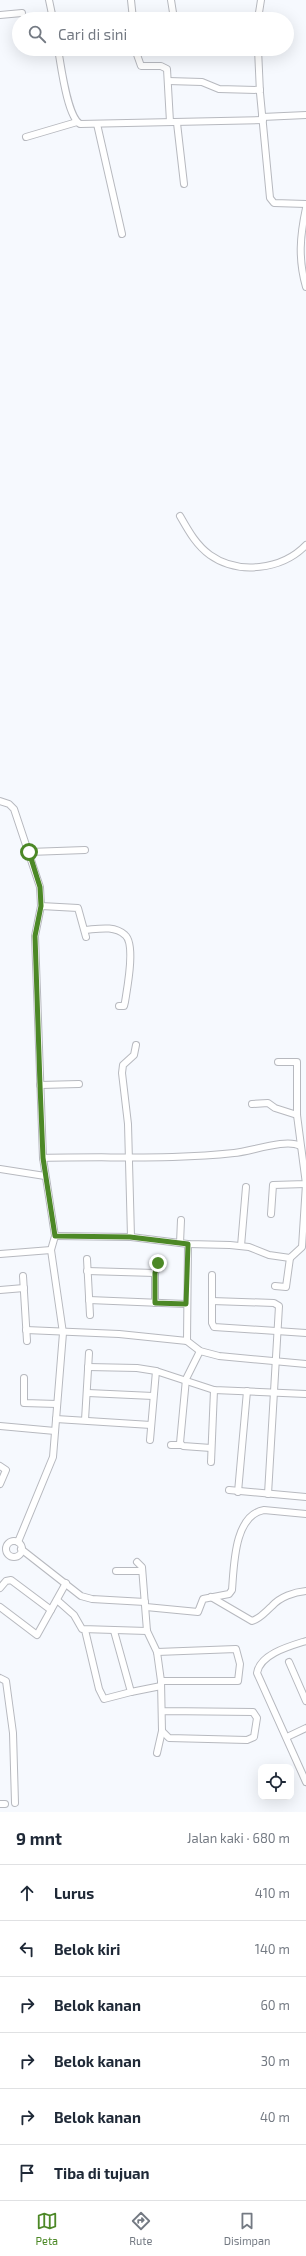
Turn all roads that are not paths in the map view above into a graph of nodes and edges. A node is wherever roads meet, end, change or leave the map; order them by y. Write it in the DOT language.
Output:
graph roads {
  1 [pos="49,0"];
  2 [pos="131,0"];
  3 [pos="171,0"];
  4 [pos="261,0"];
  5 [pos="51,12"];
  6 [pos="132,12"];
  7 [pos="173,12"];
  8 [pos="259,12"];
  9 [pos="12,14"];
  10 [pos="0,15"];
  11 [pos="59,56"];
  12 [pos="137,56"];
  13 [pos="258,56"];
  14 [pos="168,81"];
  15 [pos="260,90"];
  16 [pos="306,115"];
  17 [pos="263,118"];
  18 [pos="77,122"];
  19 [pos="170,122"];
  20 [pos="177,123"];
  21 [pos="97,124"];
  22 [pos="26,137"];
  23 [pos="184,184"];
  24 [pos="306,204"];
  25 [pos="306,208"];
  26 [pos="122,234"];
  27 [pos="306,288"];
  28 [pos="180,516"];
  29 [pos="306,545"];
  30 [pos="0,801"];
  31 [pos="85,850"];
  32 [pos="29,852"];
  33 [pos="41,906"];
  34 [pos="119,1006"];
  35 [pos="136,1045"];
  36 [pos="278,1062"];
  37 [pos="79,1084"];
  38 [pos="40,1085"];
  39 [pos="252,1104"];
  40 [pos="297,1115"];
  41 [pos="300,1146"];
  42 [pos="130,1157"];
  43 [pos="43,1158"];
  44 [pos="0,1169"];
  45 [pos="45,1176"];
  46 [pos="306,1184"];
  47 [pos="246,1188"];
  48 [pos="271,1214"];
  49 [pos="181,1220"];
  50 [pos="55,1236"];
  51 [pos="130,1237"];
  52 [pos="180,1243"];
  53 [pos="188,1244"];
  54 [pos="304,1245"];
  55 [pos="241,1246"];
  56 [pos="51,1250"];
  57 [pos="0,1254"];
  58 [pos="290,1258"];
  59 [pos="87,1259"];
  60 [pos="158,1263"];
  61 [pos="87,1271"];
  62 [pos="155,1273"];
  63 [pos="23,1276"];
  64 [pos="212,1276"];
  65 [pos="275,1286"];
  66 [pos="24,1288"];
  67 [pos="0,1290"];
  68 [pos="90,1300"];
  69 [pos="212,1301"];
  70 [pos="155,1303"];
  71 [pos="186,1304"];
  72 [pos="90,1315"];
  73 [pos="26,1330"];
  74 [pos="277,1330"];
  75 [pos="306,1332"];
  76 [pos="63,1333"];
  77 [pos="27,1341"];
  78 [pos="187,1341"];
  79 [pos="200,1351"];
  80 [pos="89,1353"];
  81 [pos="276,1362"];
  82 [pos="306,1364"];
  83 [pos="88,1367"];
  84 [pos="156,1371"];
  85 [pos="24,1378"];
  86 [pos="186,1379"];
  87 [pos="214,1390"];
  88 [pos="247,1391"];
  89 [pos="273,1392"];
  90 [pos="88,1393"];
  91 [pos="306,1394"];
  92 [pos="153,1396"];
  93 [pos="57,1404"];
  94 [pos="56,1419"];
  95 [pos="85,1420"];
  96 [pos="151,1425"];
  97 [pos="0,1426"];
  98 [pos="55,1431"];
  99 [pos="150,1440"];
  100 [pos="171,1445"];
  101 [pos="181,1445"];
  102 [pos="211,1448"];
  103 [pos="212,1462"];
  104 [pos="0,1466"];
  105 [pos="0,1484"];
  106 [pos="229,1490"];
  107 [pos="238,1492"];
  108 [pos="268,1494"];
  109 [pos="306,1498"];
  110 [pos="306,1514"];
  111 [pos="18,1542"];
  112 [pos="3,1549"];
  113 [pos="22,1549"];
  114 [pos="137,1562"];
  115 [pos="116,1571"];
  116 [pos="142,1571"];
  117 [pos="66,1583"];
  118 [pos="0,1588"];
  119 [pos="306,1591"];
  120 [pos="211,1597"];
  121 [pos="58,1600"];
  122 [pos="145,1604"];
  123 [pos="0,1607"];
  124 [pos="50,1610"];
  125 [pos="85,1630"];
  126 [pos="114,1631"];
  127 [pos="147,1631"];
  128 [pos="306,1641"];
  129 [pos="157,1652"];
  130 [pos="289,1662"];
  131 [pos="0,1678"];
  132 [pos="161,1684"];
  133 [pos="131,1692"];
  134 [pos="306,1701"];
  135 [pos="163,1711"];
  136 [pos="306,1728"];
  137 [pos="162,1731"];
  138 [pos="287,1738"];
  139 [pos="157,1753"];
  140 [pos="306,1782"];
  141 [pos="15,1803"];
  1 -- 5 [label="street"];
  2 -- 6 [label="street"];
  3 -- 7 [label="street"];
  4 -- 8 [label="street"];
  9 -- 10 [label="street"];
  11 -- 18 [label="street"];
  12 -- 14 [label="street"];
  13 -- 15 [label="street"];
  14 -- 15 [label="street"];
  14 -- 19 [label="street"];
  15 -- 17 [label="street"];
  16 -- 17 [label="street"];
  17 -- 20 [label="street"];
  17 -- 24 [label="street"];
  18 -- 21 [label="street"];
  18 -- 22 [label="street"];
  19 -- 20 [label="street"];
  19 -- 21 [label="street"];
  20 -- 23 [label="street"];
  21 -- 26 [label="street"];
  25 -- 27 [label="street"];
  28 -- 29 [label="street"];
  30 -- 32 [label="street"];
  31 -- 32 [label="street"];
  32 -- 33 [label="street"];
  33 -- 34 [label="street"];
  33 -- 38 [label="street"];
  35 -- 42 [label="street"];
  36 -- 40 [label="street"];
  37 -- 38 [label="street"];
  38 -- 43 [label="street"];
  39 -- 40 [label="street"];
  40 -- 41 [label="street"];
  41 -- 42 [label="street"];
  41 -- 46 [label="street"];
  42 -- 43 [label="street"];
  42 -- 51 [label="street"];
  43 -- 45 [label="street"];
  44 -- 45 [label="street"];
  45 -- 50 [label="street"];
  46 -- 48 [label="street"];
  46 -- 54 [label="street"];
  47 -- 55 [label="street"];
  49 -- 52 [label="street"];
  50 -- 51 [label="street"];
  50 -- 56 [label="street"];
  51 -- 52 [label="street"];
  52 -- 53 [label="street"];
  53 -- 55 [label="street"];
  53 -- 71 [label="street"];
  54 -- 58 [label="street"];
  55 -- 58 [label="street"];
  56 -- 57 [label="street"];
  56 -- 76 [label="street"];
  58 -- 65 [label="street"];
  59 -- 61 [label="street"];
  60 -- 62 [label="street"];
  61 -- 62 [label="street"];
  61 -- 68 [label="street"];
  62 -- 70 [label="street"];
  63 -- 66 [label="street"];
  64 -- 69 [label="street"];
  66 -- 67 [label="street"];
  66 -- 73 [label="street"];
  68 -- 70 [label="street"];
  68 -- 72 [label="street"];
  69 -- 74 [label="street"];
  69 -- 74 [label="street"];
  70 -- 71 [label="street"];
  71 -- 78 [label="street"];
  73 -- 76 [label="street"];
  73 -- 77 [label="street"];
  74 -- 75 [label="street"];
  74 -- 81 [label="street"];
  76 -- 78 [label="street"];
  76 -- 93 [label="street"];
  78 -- 79 [label="street"];
  79 -- 81 [label="street"];
  79 -- 86 [label="street"];
  80 -- 83 [label="street"];
  81 -- 82 [label="street"];
  81 -- 89 [label="street"];
  83 -- 84 [label="street"];
  83 -- 90 [label="street"];
  84 -- 86 [label="street"];
  84 -- 92 [label="street"];
  85 -- 93 [label="street"];
  86 -- 87 [label="street"];
  86 -- 101 [label="street"];
  87 -- 88 [label="street"];
  87 -- 102 [label="street"];
  88 -- 89 [label="street"];
  88 -- 107 [label="street"];
  89 -- 91 [label="street"];
  89 -- 108 [label="street"];
  90 -- 92 [label="street"];
  90 -- 95 [label="street"];
  92 -- 96 [label="street"];
  93 -- 94 [label="street"];
  94 -- 95 [label="street"];
  94 -- 98 [label="street"];
  95 -- 96 [label="street"];
  96 -- 99 [label="street"];
  97 -- 98 [label="street"];
  98 -- 111 [label="street"];
  100 -- 101 [label="street"];
  101 -- 102 [label="street"];
  102 -- 103 [label="street"];
  104 -- 105 [label="street"];
  106 -- 107 [label="street"];
  107 -- 108 [label="street"];
  108 -- 109 [label="street"];
  110 -- 120 [label="street"];
  111 -- 112 [label="street"];
  111 -- 113 [label="street"];
  112 -- 113 [label="street"];
  113 -- 117 [label="street"];
  114 -- 116 [label="street"];
  115 -- 116 [label="street"];
  116 -- 122 [label="street"];
  117 -- 121 [label="street"];
  117 -- 122 [label="street"];
  118 -- 124 [label="street"];
  119 -- 120 [label="street"];
  120 -- 122 [label="street"];
  121 -- 124 [label="street"];
  121 -- 125 [label="street"];
  122 -- 127 [label="street"];
  123 -- 124 [label="street"];
  125 -- 126 [label="street"];
  125 -- 133 [label="street"];
  126 -- 127 [label="street"];
  126 -- 133 [label="street"];
  127 -- 129 [label="street"];
  128 -- 138 [label="street"];
  129 -- 132 [label="street"];
  129 -- 132 [label="street"];
  130 -- 134 [label="street"];
  131 -- 141 [label="street"];
  132 -- 133 [label="street"];
  132 -- 135 [label="street"];
  135 -- 137 [label="street"];
  135 -- 137 [label="street"];
  136 -- 138 [label="street"];
  137 -- 139 [label="street"];
  138 -- 140 [label="street"];
}
